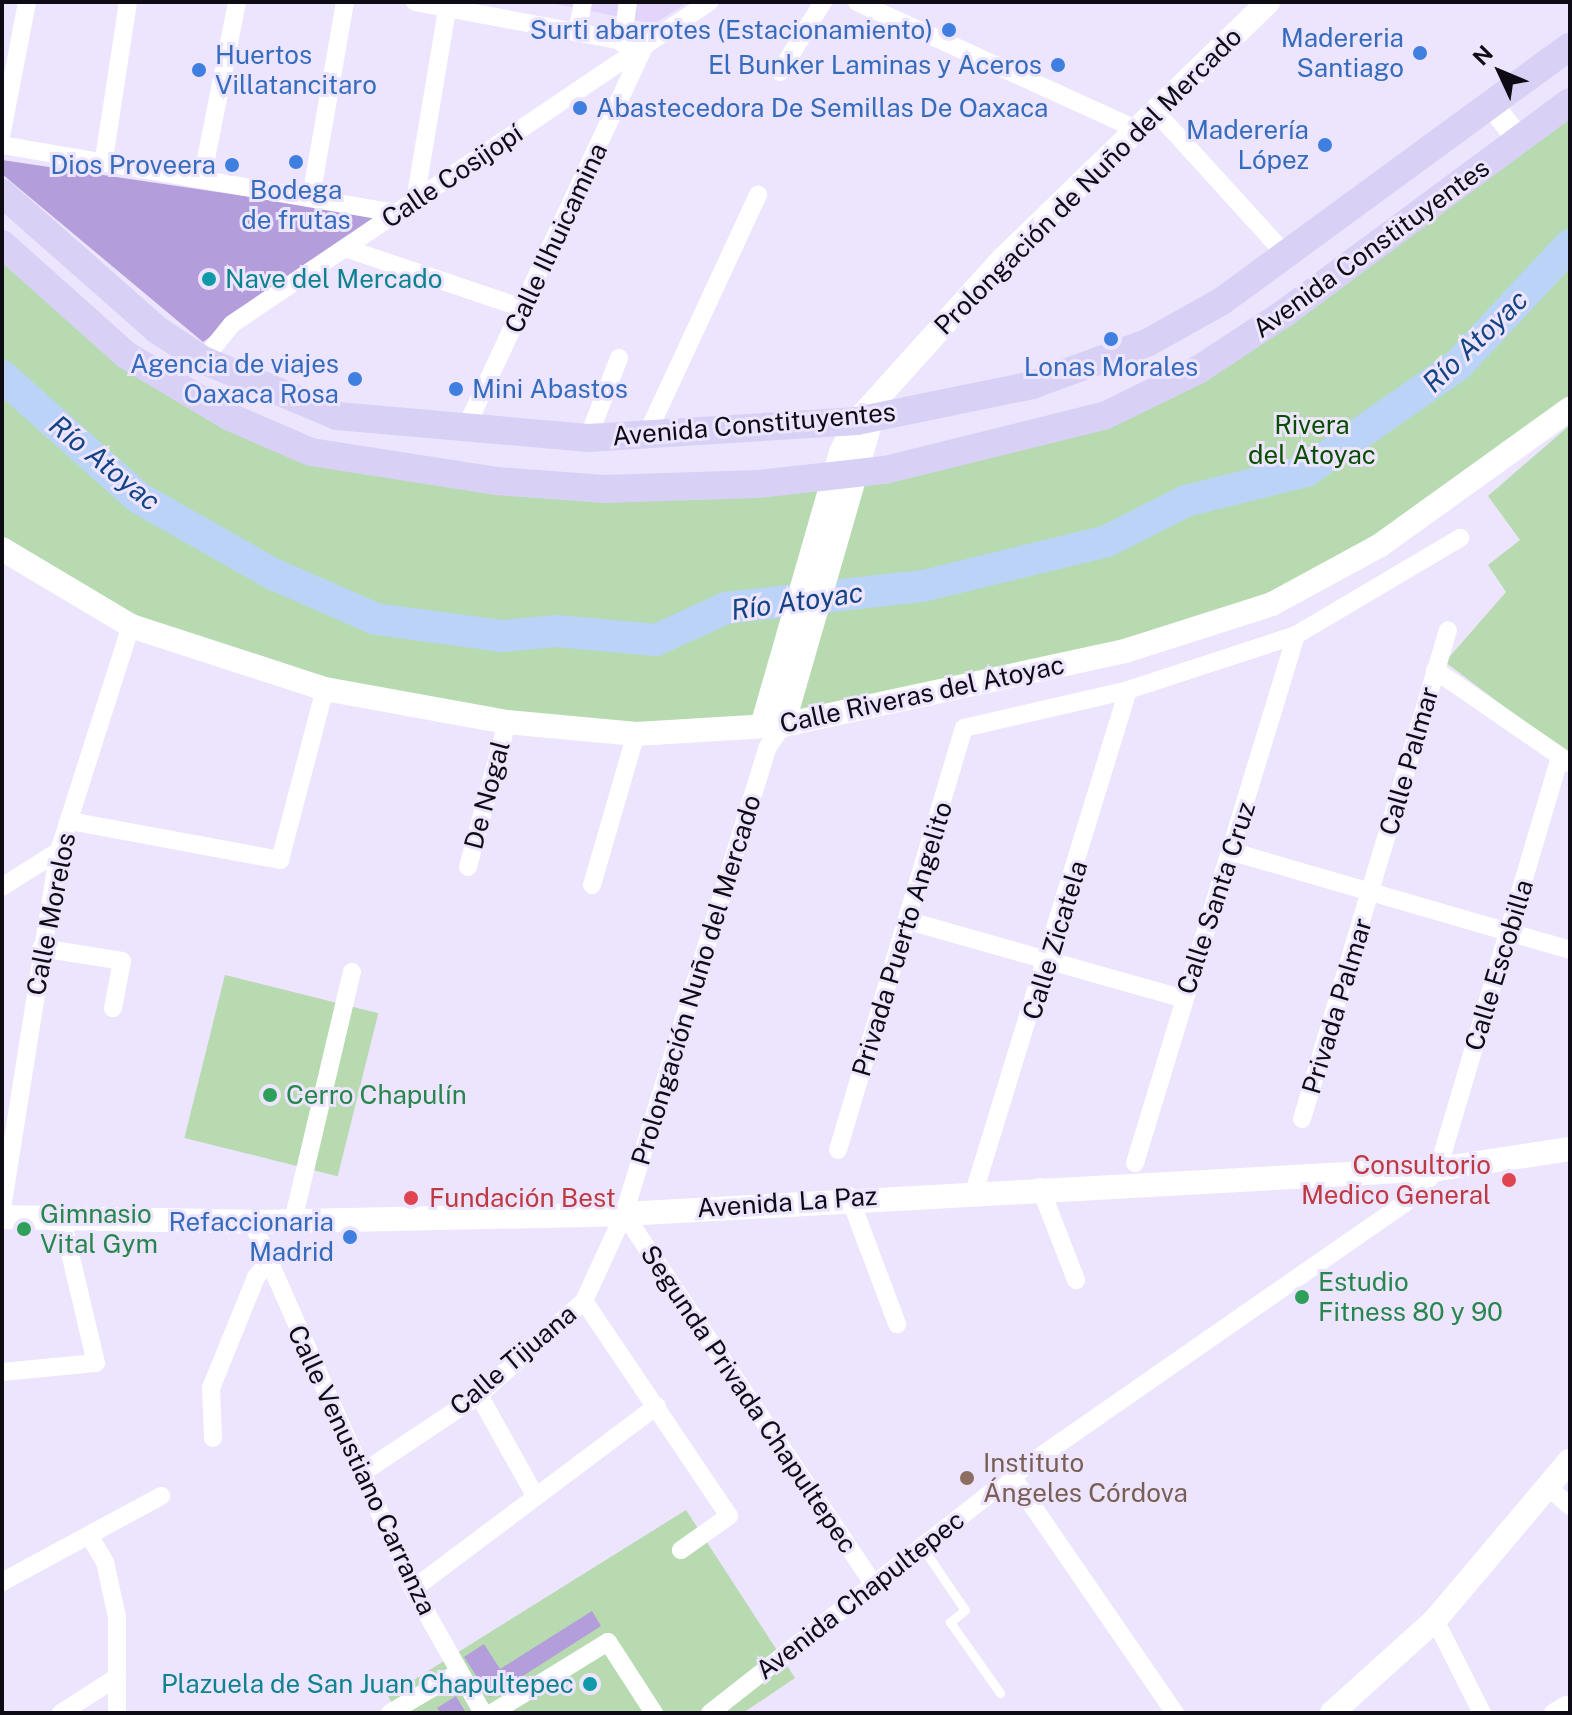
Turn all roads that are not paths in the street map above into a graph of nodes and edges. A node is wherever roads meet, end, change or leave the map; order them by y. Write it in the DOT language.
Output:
graph roads {
  1 [pos="27,2"];
  2 [pos="128,2"];
  3 [pos="237,2"];
  4 [pos="345,2"];
  5 [pos="415,2"];
  6 [pos="583,2"];
  7 [pos="643,2"];
  8 [pos="709,2"];
  9 [pos="823,2"];
  10 [pos="857,2"];
  11 [pos="1268,2"];
  12 [pos="628,8"];
  13 [pos="447,9"];
  14 [pos="577,33"];
  15 [pos="622,43"];
  16 [pos="645,45"];
  17 [pos="1570,46"];
  18 [pos="780,72"];
  19 [pos="1570,102"];
  20 [pos="1491,104"];
  21 [pos="1155,111"];
  22 [pos="1133,128"];
  23 [pos="2,132"];
  24 [pos="1519,140"];
  25 [pos="2,145"];
  26 [pos="104,159"];
  27 [pos="202,179"];
  28 [pos="2,193"];
  29 [pos="758,195"];
  30 [pos="311,197"];
  31 [pos="415,201"];
  32 [pos="396,213"];
  33 [pos="2,244"];
  34 [pos="345,248"];
  35 [pos="1285,254"];
  36 [pos="525,309"];
  37 [pos="619,358"];
  38 [pos="203,360"];
  39 [pos="1570,409"];
  40 [pos="869,413"];
  41 [pos="465,429"];
  42 [pos="647,434"];
  43 [pos="588,438"];
  44 [pos="1460,538"];
  45 [pos="2,549"];
  46 [pos="131,626"];
  47 [pos="1448,630"];
  48 [pos="1296,635"];
  49 [pos="1435,670"];
  50 [pos="325,689"];
  51 [pos="1128,690"];
  52 [pos="507,722"];
  53 [pos="771,733"];
  54 [pos="636,734"];
  55 [pos="1564,762"];
  56 [pos="70,821"];
  57 [pos="59,851"];
  58 [pos="1233,852"];
  59 [pos="468,867"];
  60 [pos="592,885"];
  61 [pos="2,887"];
  62 [pos="1372,892"];
  63 [pos="909,921"];
  64 [pos="1508,934"];
  65 [pos="41,948"];
  66 [pos="1570,950"];
  67 [pos="1051,960"];
  68 [pos="352,972"];
  69 [pos="1182,998"];
  70 [pos="113,1008"];
  71 [pos="1302,1119"];
  72 [pos="1570,1149"];
  73 [pos="838,1150"];
  74 [pos="1135,1163"];
  75 [pos="1438,1169"];
  76 [pos="1040,1187"];
  77 [pos="975,1189"];
  78 [pos="849,1196"];
  79 [pos="2,1209"];
  80 [pos="624,1214"];
  81 [pos="61,1215"];
  82 [pos="2,1217"];
  83 [pos="293,1221"];
  84 [pos="252,1222"];
  85 [pos="268,1263"];
  86 [pos="1076,1280"];
  87 [pos="584,1301"];
  88 [pos="897,1324"];
  89 [pos="2,1372"];
  90 [pos="479,1395"];
  91 [pos="657,1406"];
  92 [pos="213,1438"];
  93 [pos="1570,1460"];
  94 [pos="362,1473"];
  95 [pos="1012,1476"];
  96 [pos="1548,1487"];
  97 [pos="534,1494"];
  98 [pos="161,1496"];
  99 [pos="1570,1506"];
  100 [pos="90,1537"];
  101 [pos="922,1547"];
  102 [pos="681,1550"];
  103 [pos="2,1582"];
  104 [pos="873,1583"];
  105 [pos="413,1589"];
  106 [pos="1435,1620"];
  107 [pos="459,1672"];
  108 [pos="117,1677"];
  109 [pos="1000,1693"];
  110 [pos="61,1713"];
  111 [pos="117,1713"];
  112 [pos="390,1713"];
  113 [pos="483,1713"];
  114 [pos="492,1713"];
  115 [pos="654,1713"];
  116 [pos="710,1713"];
  117 [pos="1175,1713"];
  118 [pos="1332,1713"];
  119 [pos="1482,1713"];
  1 -- 23 [label="street"];
  2 -- 26 [label="street"];
  3 -- 27 [label="street"];
  4 -- 30 [label="street"];
  5 -- 13 [label="street"];
  6 -- 14 [label="street"];
  7 -- 12 [label="street"];
  8 -- 16 [label="street, Calle Cosijopí"];
  9 -- 18 [label="street"];
  10 -- 22 [label="street"];
  11 -- 21 [label="street, Prolongación de Nuño del Mercado"];
  12 -- 15 [label="street"];
  13 -- 14 [label="street"];
  13 -- 31 [label="street"];
  14 -- 15 [label="street"];
  15 -- 16 [label="street"];
  16 -- 31 [label="street, Calle Cosijopí"];
  16 -- 36 [label="street, Calle Ilhuicamina"];
  17 -- 20 [label="main road, Avenida Constituyentes"];
  19 -- 24 [label="main road, Avenida Constituyentes"];
  20 -- 24 [label="street"];
  20 -- 35 [label="main road, Avenida Constituyentes"];
  21 -- 22 [label="street, Prolongación de Nuño del Mercado"];
  21 -- 35 [label="street"];
  22 -- 40 [label="street, Prolongación de Nuño del Mercado"];
  24 -- 33 [label="main road, Avenida Constituyentes"];
  25 -- 26 [label="street"];
  26 -- 27 [label="street"];
  27 -- 30 [label="street"];
  28 -- 38 [label="main road, Avenida Constituyentes"];
  29 -- 42 [label="street"];
  30 -- 32 [label="street"];
  31 -- 32 [label="street, Calle Cosijopí"];
  32 -- 34 [label="street, Calle Cosijopí"];
  34 -- 36 [label="street"];
  34 -- 38 [label="street, Calle Cosijopí"];
  35 -- 40 [label="main road, Avenida Constituyentes"];
  36 -- 41 [label="street, Calle Ilhuicamina"];
  37 -- 43 [label="street"];
  38 -- 41 [label="main road, Avenida Constituyentes"];
  39 -- 53 [label="street, Calle Riveras del Atoyac"];
  40 -- 42 [label="main road, Avenida Constituyentes"];
  40 -- 53 [label="street"];
  41 -- 43 [label="main road, Avenida Constituyentes"];
  42 -- 43 [label="main road, Avenida Constituyentes"];
  44 -- 48 [label="street"];
  45 -- 46 [label="street, Calle Riveras del Atoyac"];
  46 -- 50 [label="street, Calle Riveras del Atoyac"];
  46 -- 56 [label="street, Calle Morelos"];
  47 -- 49 [label="street, Calle Palmar"];
  48 -- 51 [label="street"];
  48 -- 58 [label="street, Calle Santa Cruz"];
  49 -- 55 [label="street"];
  49 -- 62 [label="street, Calle Palmar"];
  50 -- 52 [label="street, Calle Riveras del Atoyac"];
  50 -- 56 [label="street"];
  51 -- 63 [label="street, Privada Puerto Angelito"];
  51 -- 67 [label="street, Calle Zicatela"];
  52 -- 54 [label="street, Calle Riveras del Atoyac"];
  52 -- 59 [label="street, De Nogal"];
  53 -- 54 [label="street, Calle Riveras del Atoyac"];
  53 -- 80 [label="street, Prolongación Nuño del Mercado"];
  54 -- 60 [label="street"];
  55 -- 64 [label="street, Calle Escobilla"];
  56 -- 57 [label="street, Calle Morelos"];
  57 -- 61 [label="street"];
  57 -- 65 [label="street, Calle Morelos"];
  58 -- 62 [label="street"];
  58 -- 69 [label="street, Calle Santa Cruz"];
  62 -- 64 [label="street"];
  62 -- 71 [label="street, Privada Palmar"];
  63 -- 67 [label="street"];
  63 -- 73 [label="street, Privada Puerto Angelito"];
  64 -- 66 [label="street"];
  64 -- 75 [label="street, Calle Escobilla"];
  65 -- 70 [label="street"];
  65 -- 79 [label="street, Calle Morelos"];
  67 -- 69 [label="street"];
  67 -- 77 [label="street, Calle Zicatela"];
  68 -- 83 [label="street"];
  69 -- 74 [label="street, Calle Santa Cruz"];
  72 -- 75 [label="street, Avenida La Paz"];
  75 -- 76 [label="street, Avenida La Paz"];
  75 -- 95 [label="street, Avenida Chapultepec"];
  76 -- 77 [label="street, Avenida La Paz"];
  76 -- 86 [label="street"];
  77 -- 78 [label="street, Avenida La Paz"];
  78 -- 80 [label="street, Avenida La Paz"];
  78 -- 88 [label="street"];
  80 -- 83 [label="street, Avenida La Paz"];
  80 -- 87 [label="street, Calle Tijuana"];
  80 -- 104 [label="street, Segunda Privada Chapultepec"];
  81 -- 82 [label="street, Avenida La Paz"];
  81 -- 84 [label="street, Avenida La Paz"];
  81 -- 89 [label="street"];
  83 -- 84 [label="street, Avenida La Paz"];
  84 -- 85 [label="street, Calle Venustiano Carranza"];
  85 -- 92 [label="street"];
  85 -- 94 [label="street, Calle Venustiano Carranza"];
  87 -- 90 [label="street, Calle Tijuana"];
  87 -- 91 [label="street"];
  90 -- 94 [label="street, Calle Tijuana"];
  90 -- 97 [label="street"];
  91 -- 97 [label="street"];
  91 -- 102 [label="street"];
  93 -- 96 [label="street"];
  94 -- 105 [label="street, Calle Venustiano Carranza"];
  95 -- 101 [label="street, Avenida Chapultepec"];
  95 -- 117 [label="street"];
  96 -- 99 [label="street"];
  96 -- 106 [label="street"];
  97 -- 105 [label="street"];
  98 -- 100 [label="street"];
  100 -- 103 [label="street"];
  100 -- 108 [label="street"];
  101 -- 104 [label="street, Avenida Chapultepec"];
  101 -- 109 [label="lane"];
  104 -- 116 [label="street, Avenida Chapultepec"];
  105 -- 107 [label="street, Calle Venustiano Carranza"];
  106 -- 118 [label="street"];
  106 -- 119 [label="street"];
  107 -- 112 [label="street"];
  107 -- 113 [label="street, Calle Venustiano Carranza"];
  108 -- 110 [label="street"];
  108 -- 111 [label="street"];
  114 -- 115 [label="street"];
}
